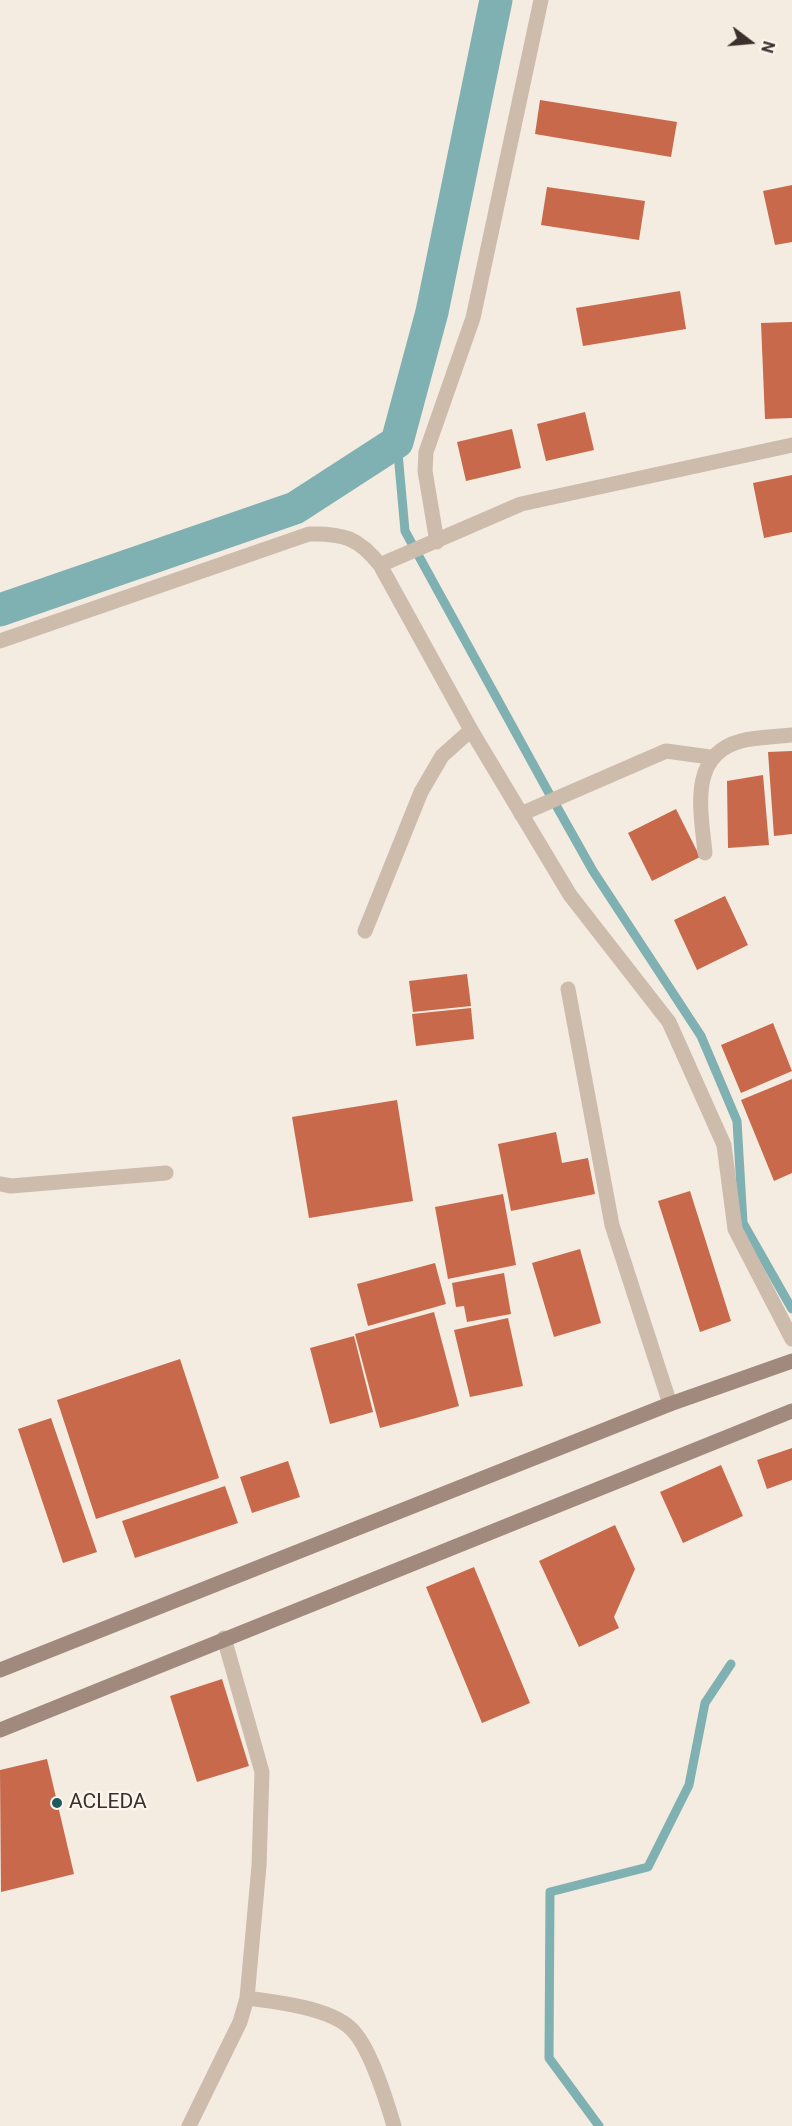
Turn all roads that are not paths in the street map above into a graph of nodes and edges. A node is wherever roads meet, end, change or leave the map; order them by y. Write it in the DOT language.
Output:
graph roads {
  1 [pos="541,0"];
  2 [pos="792,445"];
  3 [pos="437,542"];
  4 [pos="380,566"];
  5 [pos="0,641"];
  6 [pos="471,730"];
  7 [pos="792,735"];
  8 [pos="711,757"];
  9 [pos="521,814"];
  10 [pos="705,853"];
  11 [pos="365,931"];
  12 [pos="568,989"];
  13 [pos="166,1173"];
  14 [pos="0,1184"];
  15 [pos="792,1339"];
  16 [pos="792,1361"];
  17 [pos="670,1404"];
  18 [pos="792,1411"];
  19 [pos="224,1638"];
  20 [pos="0,1670"];
  21 [pos="0,1730"];
  22 [pos="248,1998"];
  23 [pos="189,2126"];
  24 [pos="394,2126"];
  1 -- 3 [label="street"];
  2 -- 3 [label="street"];
  3 -- 4 [label="street"];
  4 -- 5 [label="street"];
  4 -- 6 [label="street"];
  6 -- 9 [label="street"];
  6 -- 11 [label="street"];
  7 -- 8 [label="street"];
  8 -- 9 [label="street"];
  8 -- 10 [label="street"];
  9 -- 15 [label="street"];
  12 -- 17 [label="street"];
  13 -- 14 [label="street"];
  16 -- 17 [label="main road"];
  17 -- 20 [label="main road"];
  18 -- 19 [label="main road"];
  19 -- 21 [label="main road"];
  19 -- 22 [label="street"];
  22 -- 23 [label="street"];
  22 -- 24 [label="street"];
}
